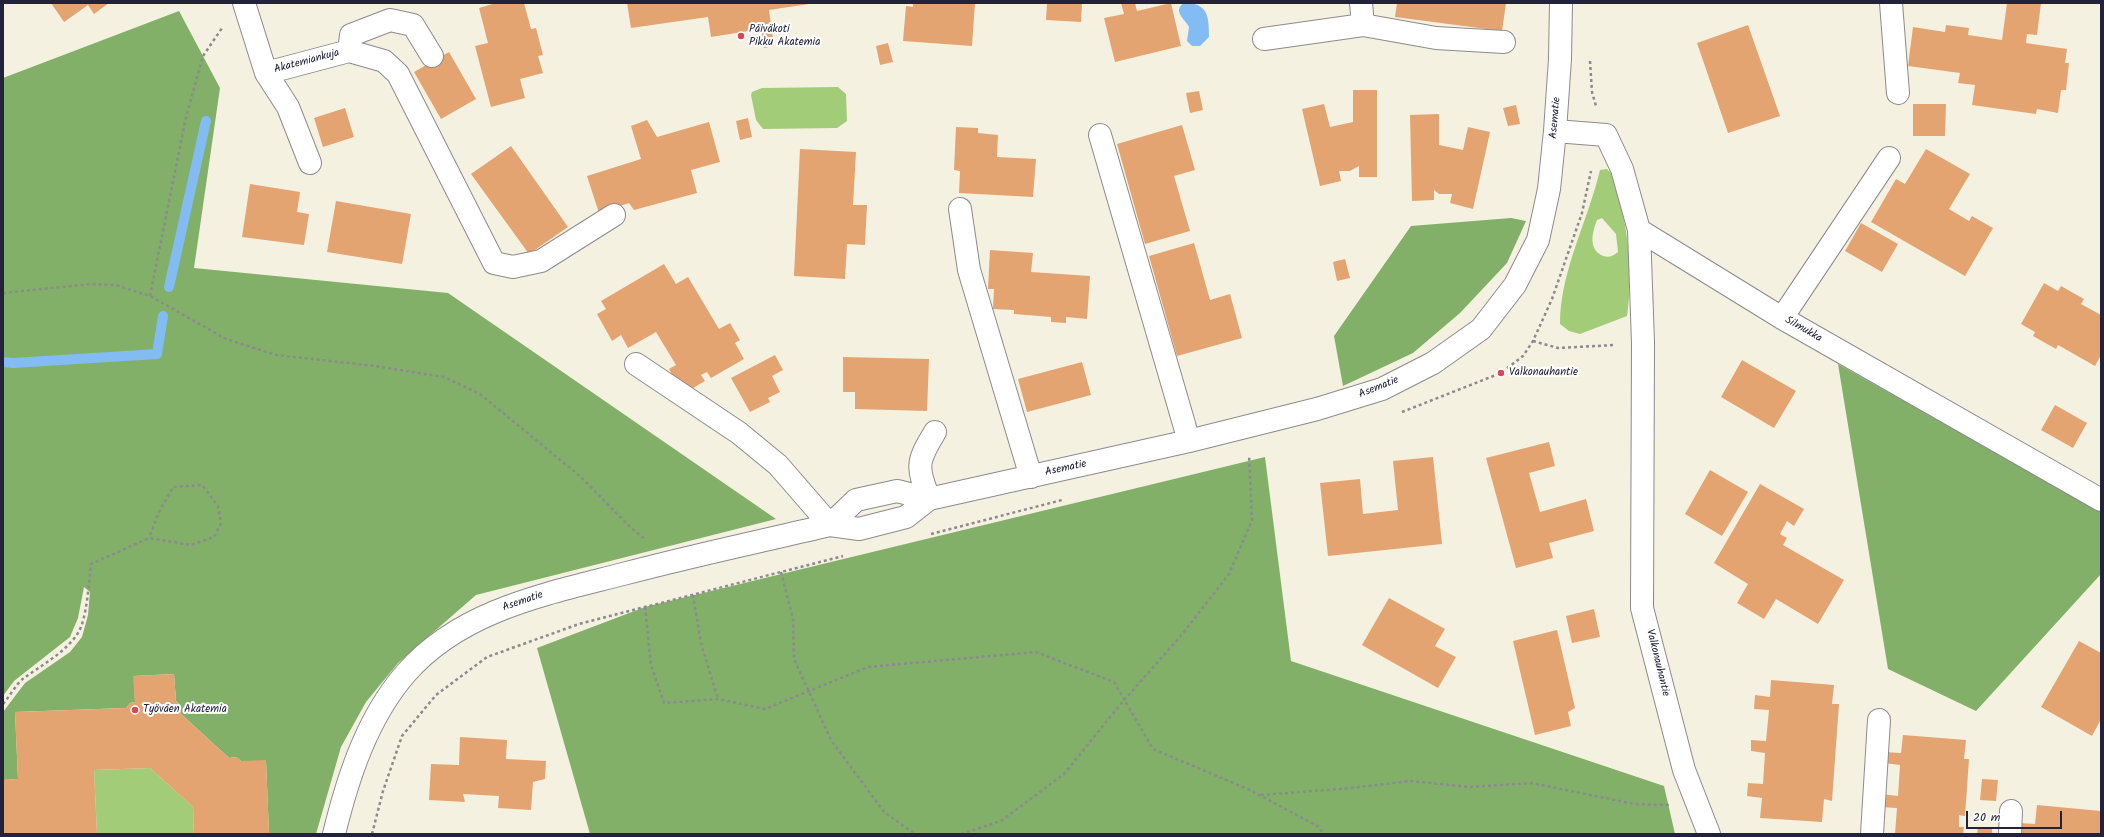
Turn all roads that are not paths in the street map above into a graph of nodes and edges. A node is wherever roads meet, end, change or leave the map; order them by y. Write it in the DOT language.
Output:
graph roads {
  1 [pos="244,3"];
  2 [pos="1361,3"];
  3 [pos="1561,3"];
  4 [pos="1892,3"];
  5 [pos="1363,25"];
  6 [pos="1264,39"];
  7 [pos="1504,42"];
  8 [pos="349,51"];
  9 [pos="432,56"];
  10 [pos="266,73"];
  11 [pos="1898,93"];
  12 [pos="1555,131"];
  13 [pos="1100,135"];
  14 [pos="1889,158"];
  15 [pos="310,163"];
  16 [pos="960,209"];
  17 [pos="614,215"];
  18 [pos="1639,230"];
  19 [pos="1782,318"];
  20 [pos="636,364"];
  21 [pos="935,432"];
  22 [pos="1188,441"];
  23 [pos="1031,477"];
  24 [pos="930,500"];
  25 [pos="2101,500"];
  26 [pos="830,525"];
  27 [pos="1879,720"];
  28 [pos="2011,811"];
  29 [pos="334,834"];
  30 [pos="1709,834"];
  31 [pos="1872,834"];
  32 [pos="2010,834"];
  1 -- 10 [label="street, Akatemiankuja"];
  2 -- 5 [label="street"];
  3 -- 12 [label="street, Asematie"];
  4 -- 11 [label="street"];
  5 -- 6 [label="street"];
  5 -- 7 [label="street"];
  8 -- 9 [label="street"];
  8 -- 10 [label="street, Akatemiankuja"];
  8 -- 17 [label="street"];
  10 -- 15 [label="street"];
  12 -- 18 [label="street"];
  12 -- 22 [label="street, Asematie"];
  13 -- 22 [label="street"];
  14 -- 19 [label="street"];
  16 -- 23 [label="street"];
  18 -- 19 [label="street, Silmukka"];
  18 -- 30 [label="street, Valkonauhantie"];
  19 -- 25 [label="street, Silmukka"];
  20 -- 26 [label="street"];
  21 -- 24 [label="street"];
  22 -- 23 [label="street, Asematie"];
  23 -- 24 [label="street, Asematie"];
  24 -- 26 [label="street, Asematie"];
  24 -- 26 [label="street, Asematie"];
  26 -- 29 [label="street, Asematie"];
  27 -- 31 [label="street"];
  28 -- 32 [label="street"];
}
